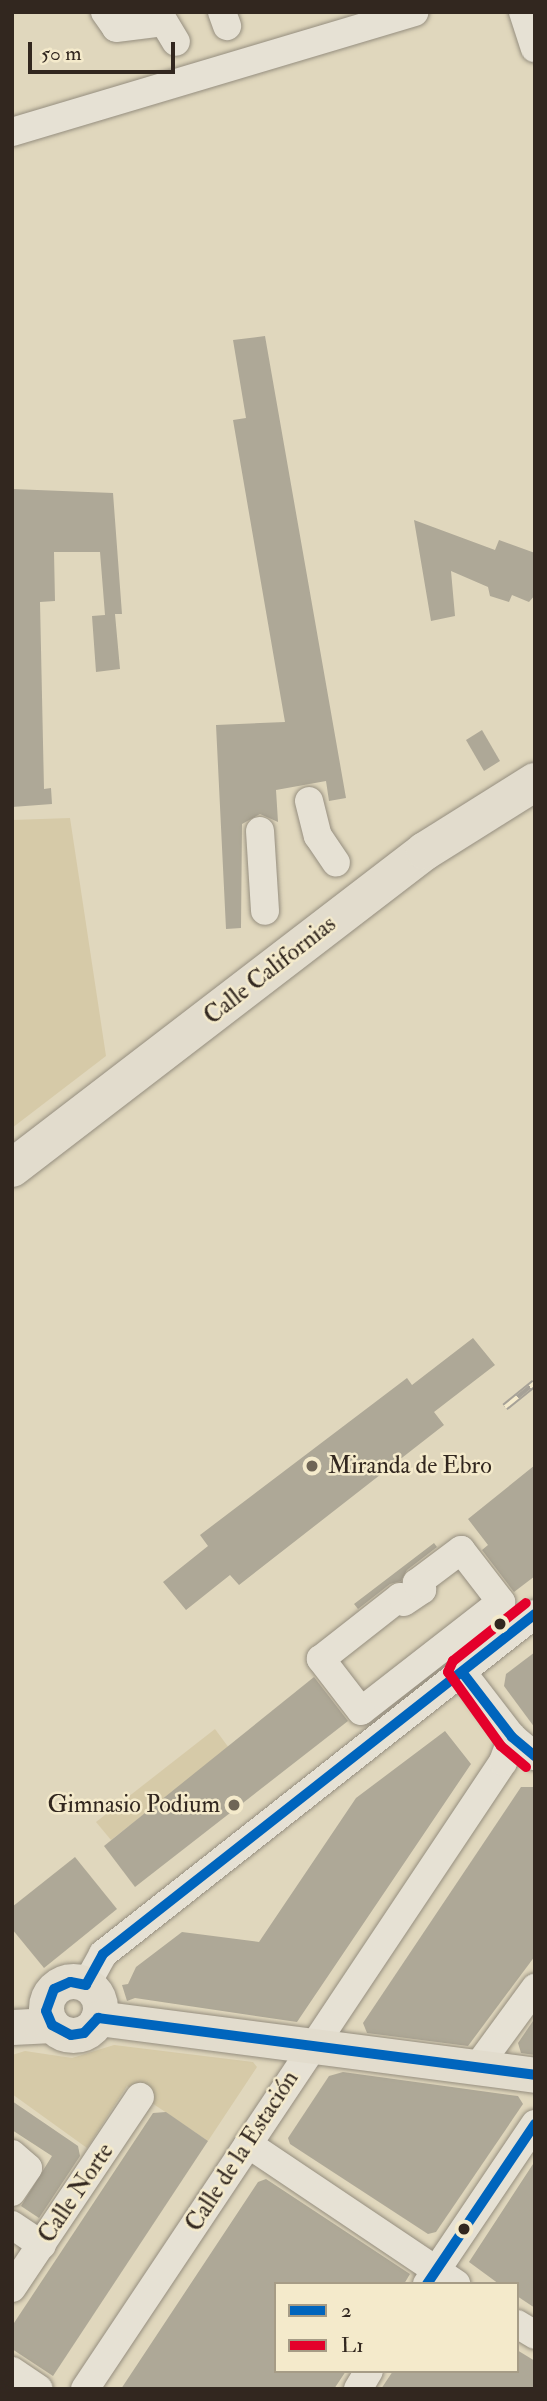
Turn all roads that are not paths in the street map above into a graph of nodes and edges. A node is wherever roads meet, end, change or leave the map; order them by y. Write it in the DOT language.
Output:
graph roads {
  1 [pos="105,12"];
  2 [pos="415,12"];
  3 [pos="523,12"];
  4 [pos="176,42"];
  5 [pos="535,48"];
  6 [pos="12,132"];
  7 [pos="535,763"];
  8 [pos="535,782"];
  9 [pos="309,801"];
  10 [pos="260,831"];
  11 [pos="337,863"];
  12 [pos="265,911"];
  13 [pos="12,1147"];
  14 [pos="12,1168"];
  15 [pos="535,1614"];
  16 [pos="321,1658"];
  17 [pos="462,1672"];
  18 [pos="512,1737"];
  19 [pos="535,1756"];
  20 [pos="86,1985"];
  21 [pos="535,1988"];
  22 [pos="12,2006"];
  23 [pos="49,2013"];
  24 [pos="98,2018"];
  25 [pos="12,2028"];
  26 [pos="313,2045"];
  27 [pos="478,2066"];
  28 [pos="535,2075"];
  29 [pos="140,2097"];
  30 [pos="535,2124"];
  31 [pos="247,2144"];
  32 [pos="12,2154"];
  33 [pos="12,2192"];
  34 [pos="12,2225"];
  35 [pos="41,2245"];
  36 [pos="439,2279"];
  37 [pos="12,2288"];
  38 [pos="519,2325"];
  39 [pos="535,2335"];
  40 [pos="12,2371"];
  41 [pos="368,2373"];
  42 [pos="39,2389"];
  43 [pos="85,2389"];
  44 [pos="358,2389"];
  1 -- 4 [label="street"];
  2 -- 6 [label="street"];
  3 -- 5 [label="street"];
  7 -- 13 [label="highway, Calle Californias"];
  8 -- 14 [label="highway, Calle Californias"];
  9 -- 11 [label="street"];
  10 -- 12 [label="street"];
  15 -- 17 [label="street"];
  16 -- 16 [label="street"];
  17 -- 18 [label="street"];
  17 -- 20 [label="street"];
  18 -- 19 [label="street"];
  18 -- 26 [label="street, Calle de la Estación"];
  20 -- 23 [label="main road"];
  20 -- 24 [label="main road"];
  21 -- 27 [label="street"];
  22 -- 23 [label="main road"];
  23 -- 24 [label="main road"];
  23 -- 25 [label="main road"];
  24 -- 26 [label="main road"];
  26 -- 27 [label="main road"];
  26 -- 31 [label="street, Calle de la Estación"];
  27 -- 28 [label="main road"];
  29 -- 35 [label="street, Calle Norte"];
  30 -- 36 [label="street"];
  31 -- 36 [label="street"];
  31 -- 43 [label="street, Calle de la Estación"];
  32 -- 33 [label="street"];
  34 -- 35 [label="street"];
  35 -- 37 [label="street, Calle Norte"];
  38 -- 39 [label="street"];
  40 -- 42 [label="street"];
  41 -- 44 [label="street"];
}
